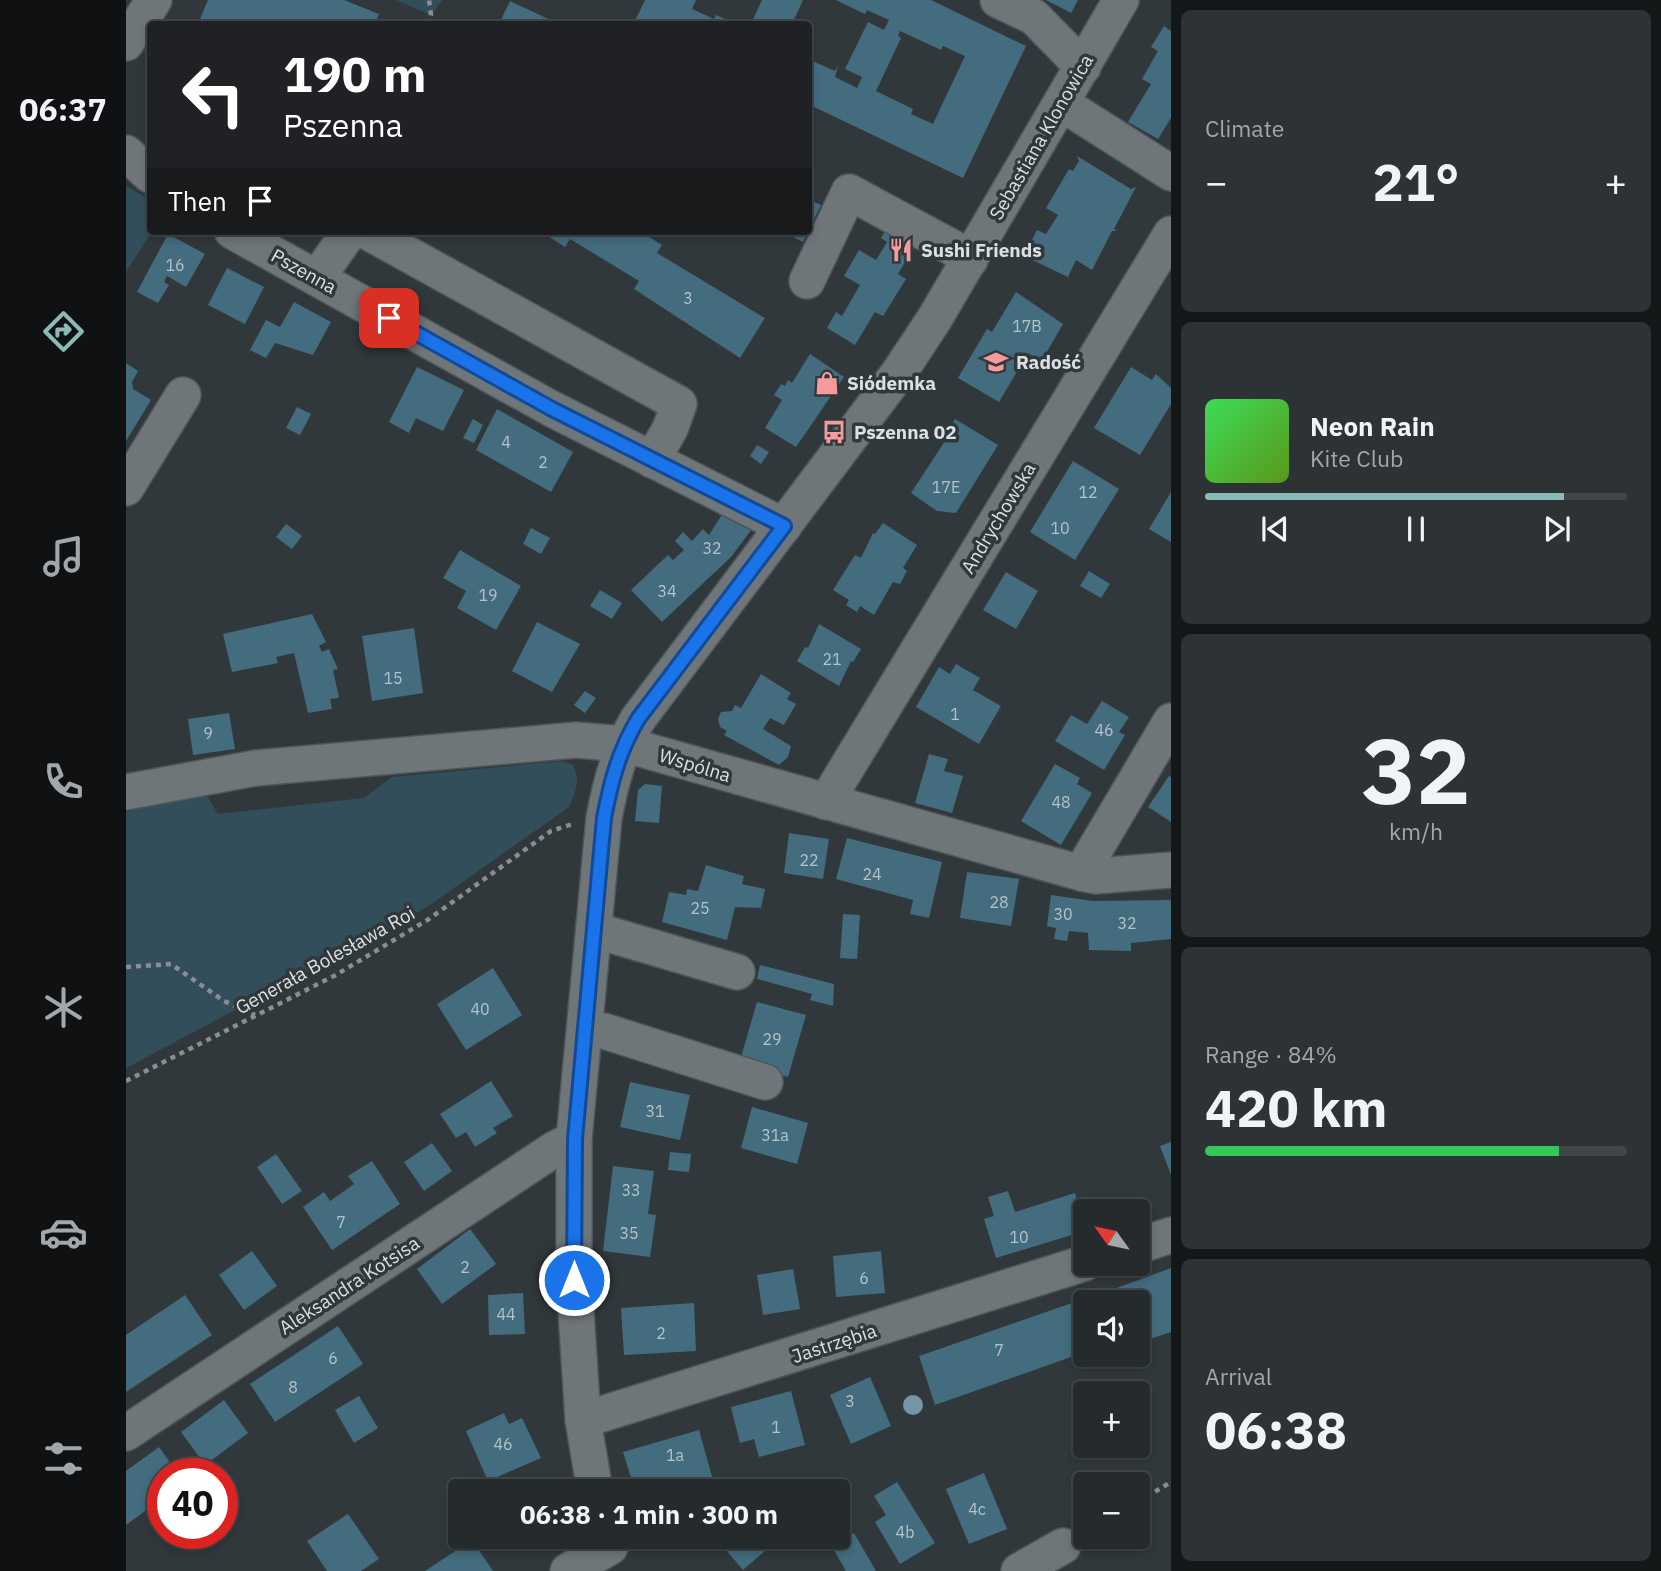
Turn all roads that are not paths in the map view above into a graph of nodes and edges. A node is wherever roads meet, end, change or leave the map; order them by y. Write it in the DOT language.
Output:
graph roads {
  1 [pos="154,0"];
  2 [pos="998,0"];
  3 [pos="1121,0"];
  4 [pos="126,43"];
  5 [pos="1083,67"];
  6 [pos="1061,103"];
  7 [pos="126,153"];
  8 [pos="147,172"];
  9 [pos="1171,173"];
  10 [pos="1171,234"];
  11 [pos="245,235"];
  12 [pos="347,235"];
  13 [pos="373,235"];
  14 [pos="970,260"];
  15 [pos="317,278"];
  16 [pos="807,281"];
  17 [pos="183,395"];
  18 [pos="652,460"];
  19 [pos="126,488"];
  20 [pos="784,526"];
  21 [pos="1171,721"];
  22 [pos="623,744"];
  23 [pos="126,792"];
  24 [pos="826,802"];
  25 [pos="1171,870"];
  26 [pos="1082,873"];
  27 [pos="594,930"];
  28 [pos="737,972"];
  29 [pos="585,1030"];
  30 [pos="765,1082"];
  31 [pos="575,1139"];
  32 [pos="1171,1235"];
  33 [pos="1150,1242"];
  34 [pos="1073,1266"];
  35 [pos="583,1420"];
  36 [pos="126,1433"];
  37 [pos="593,1479"];
  38 [pos="1063,1546"];
  39 [pos="613,1552"];
  40 [pos="568,1571"];
  41 [pos="1019,1571"];
  1 -- 4 [label="street"];
  2 -- 5 [label="street"];
  3 -- 5 [label="street, Sebastiana Klonowica"];
  5 -- 6 [label="street, Sebastiana Klonowica"];
  6 -- 9 [label="street"];
  6 -- 14 [label="street, Sebastiana Klonowica"];
  7 -- 8 [label="street"];
  10 -- 24 [label="street, Andrychowska"];
  11 -- 15 [label="street, Pszenna"];
  12 -- 15 [label="street"];
  13 -- 18 [label="street"];
  14 -- 16 [label="street"];
  14 -- 20 [label="street, Sebastiana Klonowica"];
  15 -- 18 [label="street, Pszenna"];
  17 -- 19 [label="street"];
  18 -- 20 [label="street, Pszenna"];
  20 -- 22 [label="street, Sebastiana Klonowica"];
  21 -- 26 [label="street"];
  22 -- 23 [label="street, Wspólna"];
  22 -- 24 [label="street, Wspólna"];
  22 -- 27 [label="street, Sebastiana Klonowica"];
  24 -- 26 [label="street, Wspólna"];
  25 -- 26 [label="street, Wspólna"];
  27 -- 28 [label="street"];
  27 -- 29 [label="street, Sebastiana Klonowica"];
  29 -- 30 [label="street"];
  29 -- 31 [label="street, Sebastiana Klonowica"];
  31 -- 35 [label="street, Sebastiana Klonowica"];
  31 -- 36 [label="street, Aleksandra Kotsisa"];
  32 -- 33 [label="street"];
  34 -- 35 [label="street, Jastrzębia"];
  35 -- 37 [label="street, Sebastiana Klonowica"];
  38 -- 41 [label="street"];
  39 -- 40 [label="street"];
}
